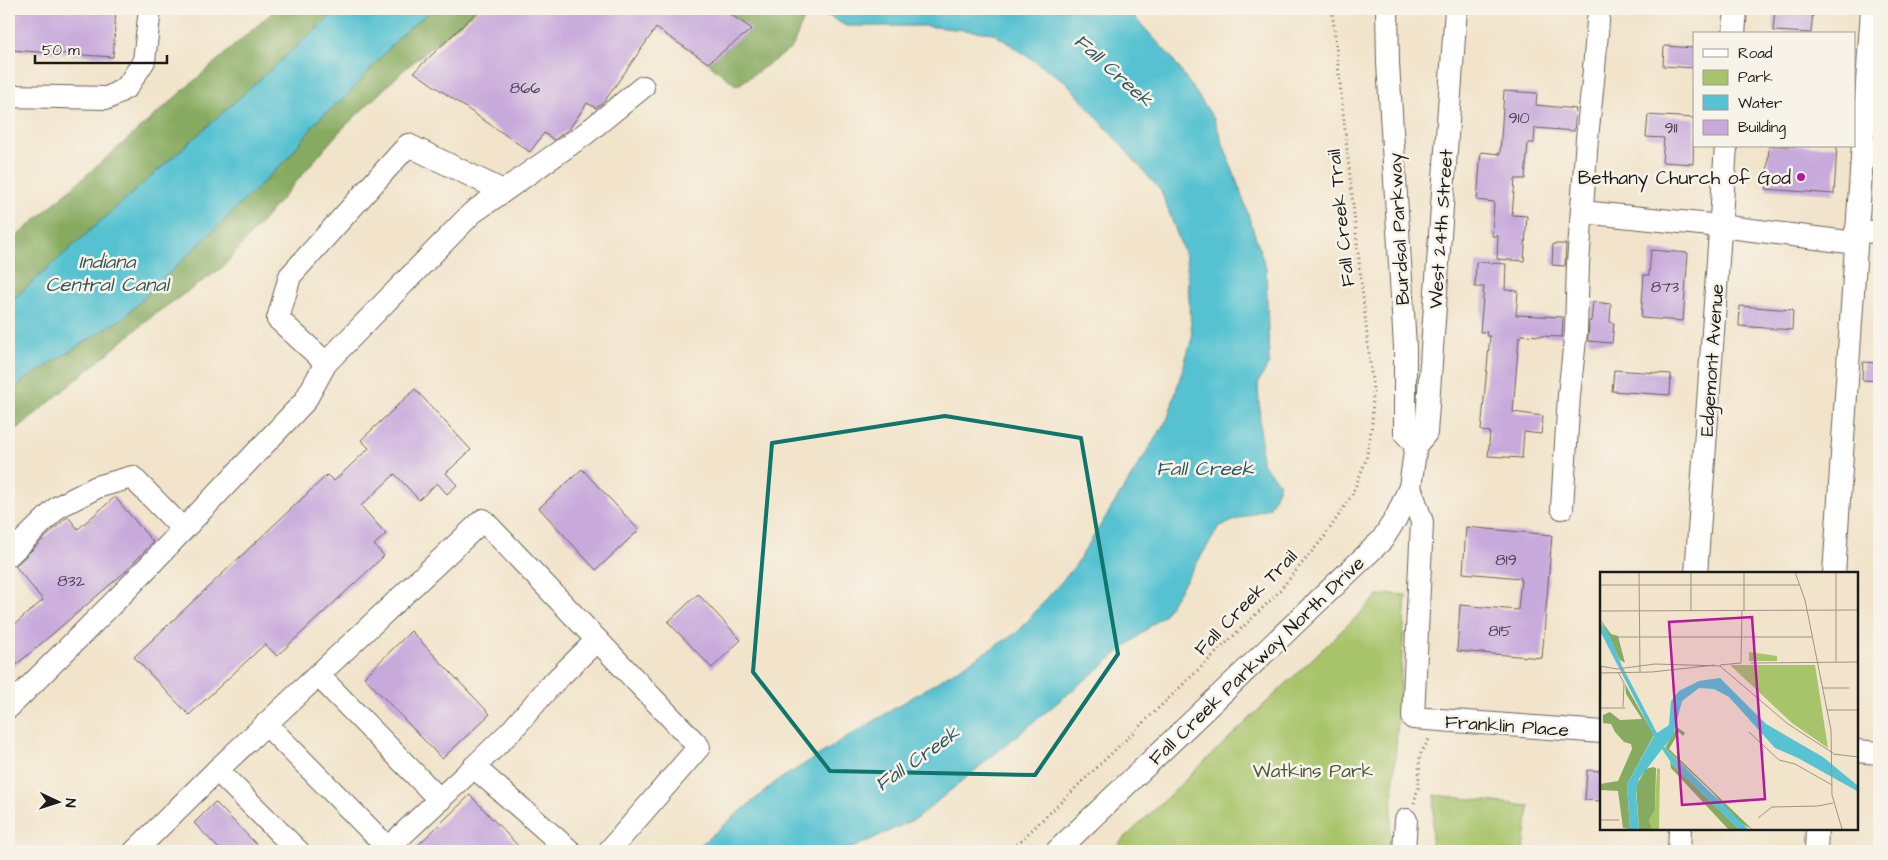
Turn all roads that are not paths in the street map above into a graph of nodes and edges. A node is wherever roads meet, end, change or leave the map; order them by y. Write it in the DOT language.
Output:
graph roads {
  1 [pos="150,9"];
  2 [pos="1387,9"];
  3 [pos="1456,9"];
  4 [pos="1599,9"];
  5 [pos="1736,9"];
  6 [pos="1872,9"];
  7 [pos="1734,32"];
  8 [pos="643,86"];
  9 [pos="9,96"];
  10 [pos="1726,148"];
  11 [pos="503,191"];
  12 [pos="1582,212"];
  13 [pos="1720,226"];
  14 [pos="1879,232"];
  15 [pos="1856,237"];
  16 [pos="326,363"];
  17 [pos="1416,445"];
  18 [pos="1410,487"];
  19 [pos="1562,508"];
  20 [pos="183,529"];
  21 [pos="9,555"];
  22 [pos="1696,572"];
  23 [pos="1834,572"];
  24 [pos="597,640"];
  25 [pos="318,675"];
  26 [pos="9,707"];
  27 [pos="266,724"];
  28 [pos="1600,732"];
  29 [pos="1858,751"];
  30 [pos="1879,753"];
  31 [pos="474,767"];
  32 [pos="217,770"];
  33 [pos="440,800"];
  34 [pos="1406,820"];
  35 [pos="1680,830"];
  36 [pos="1817,830"];
  37 [pos="387,850"];
  38 [pos="135,851"];
  39 [pos="298,851"];
  40 [pos="570,851"];
  41 [pos="609,851"];
  42 [pos="1057,851"];
  43 [pos="1404,851"];
  44 [pos="1679,851"];
  45 [pos="1816,851"];
  1 -- 9 [label="street"];
  2 -- 17 [label="street, Burdsal Parkway"];
  3 -- 17 [label="street, West 24th Street"];
  4 -- 12 [label="street"];
  5 -- 7 [label="street"];
  6 -- 15 [label="street"];
  8 -- 11 [label="street"];
  10 -- 13 [label="street, Edgemont Avenue"];
  11 -- 16 [label="street"];
  11 -- 16 [label="street"];
  12 -- 13 [label="street"];
  12 -- 19 [label="street"];
  13 -- 15 [label="street"];
  13 -- 22 [label="street, Edgemont Avenue"];
  14 -- 15 [label="street"];
  15 -- 23 [label="street"];
  16 -- 20 [label="street"];
  17 -- 18 [label="street, Fall Creek Parkway North Drive"];
  18 -- 28 [label="street, Franklin Place"];
  18 -- 42 [label="street, Fall Creek Parkway North Drive"];
  20 -- 21 [label="street"];
  20 -- 26 [label="street"];
  24 -- 25 [label="street"];
  24 -- 31 [label="street"];
  24 -- 41 [label="street"];
  25 -- 27 [label="street"];
  25 -- 33 [label="street"];
  27 -- 32 [label="street"];
  27 -- 37 [label="street"];
  29 -- 30 [label="street"];
  31 -- 33 [label="street"];
  31 -- 40 [label="street"];
  32 -- 38 [label="street"];
  32 -- 39 [label="street"];
  33 -- 37 [label="street"];
  34 -- 43 [label="street"];
  35 -- 44 [label="street"];
  36 -- 45 [label="street"];
}
